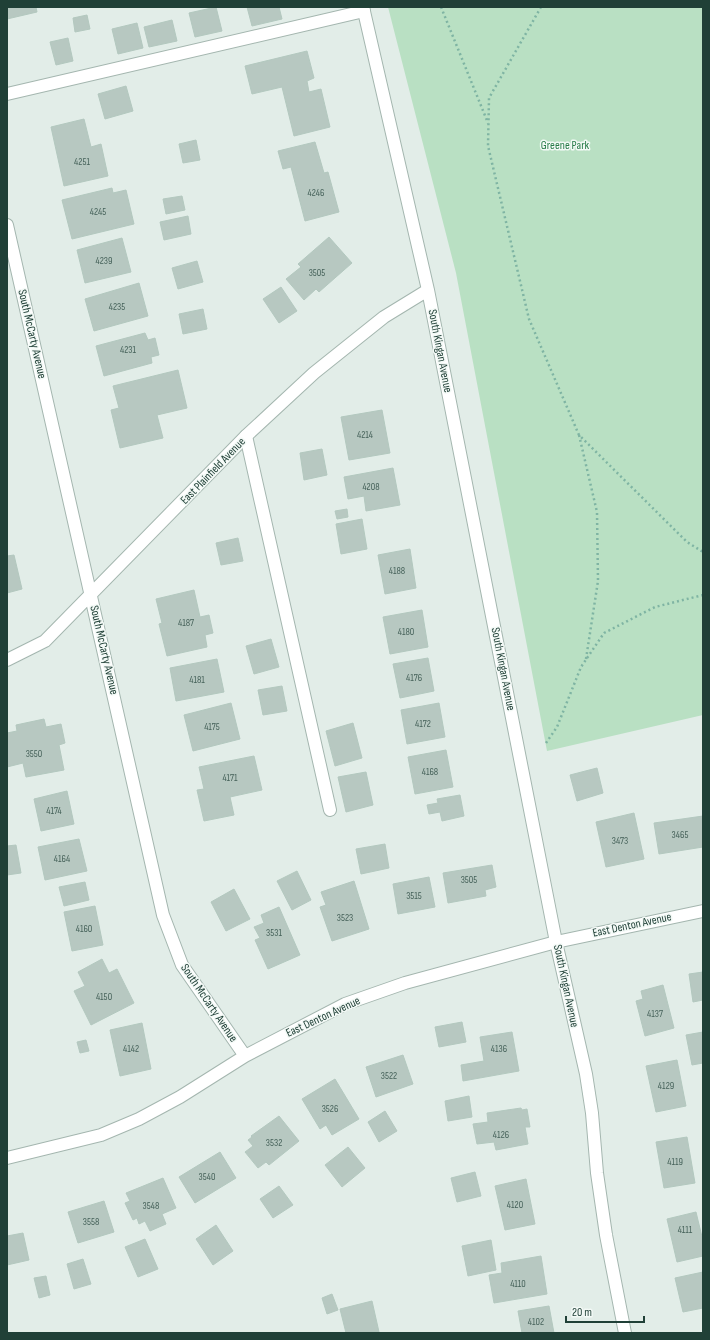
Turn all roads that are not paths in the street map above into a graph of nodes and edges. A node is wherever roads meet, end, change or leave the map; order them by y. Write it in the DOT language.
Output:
graph roads {
  1 [pos="364,9"];
  2 [pos="7,94"];
  3 [pos="7,225"];
  4 [pos="428,290"];
  5 [pos="246,436"];
  6 [pos="91,595"];
  7 [pos="7,660"];
  8 [pos="330,810"];
  9 [pos="703,911"];
  10 [pos="556,942"];
  11 [pos="245,1056"];
  12 [pos="7,1158"];
  13 [pos="625,1333"];
  1 -- 2 [label="street"];
  1 -- 4 [label="street, South Kingan Avenue"];
  3 -- 6 [label="street, South McCarty Avenue"];
  4 -- 5 [label="street, East Plainfield Avenue"];
  4 -- 10 [label="street, South Kingan Avenue"];
  5 -- 6 [label="street, East Plainfield Avenue"];
  5 -- 8 [label="street"];
  6 -- 7 [label="street, East Plainfield Avenue"];
  6 -- 11 [label="street, South McCarty Avenue"];
  9 -- 10 [label="street, East Denton Avenue"];
  10 -- 11 [label="street, East Denton Avenue"];
  10 -- 13 [label="street, South Kingan Avenue"];
  11 -- 12 [label="street, East Denton Avenue"];
}
